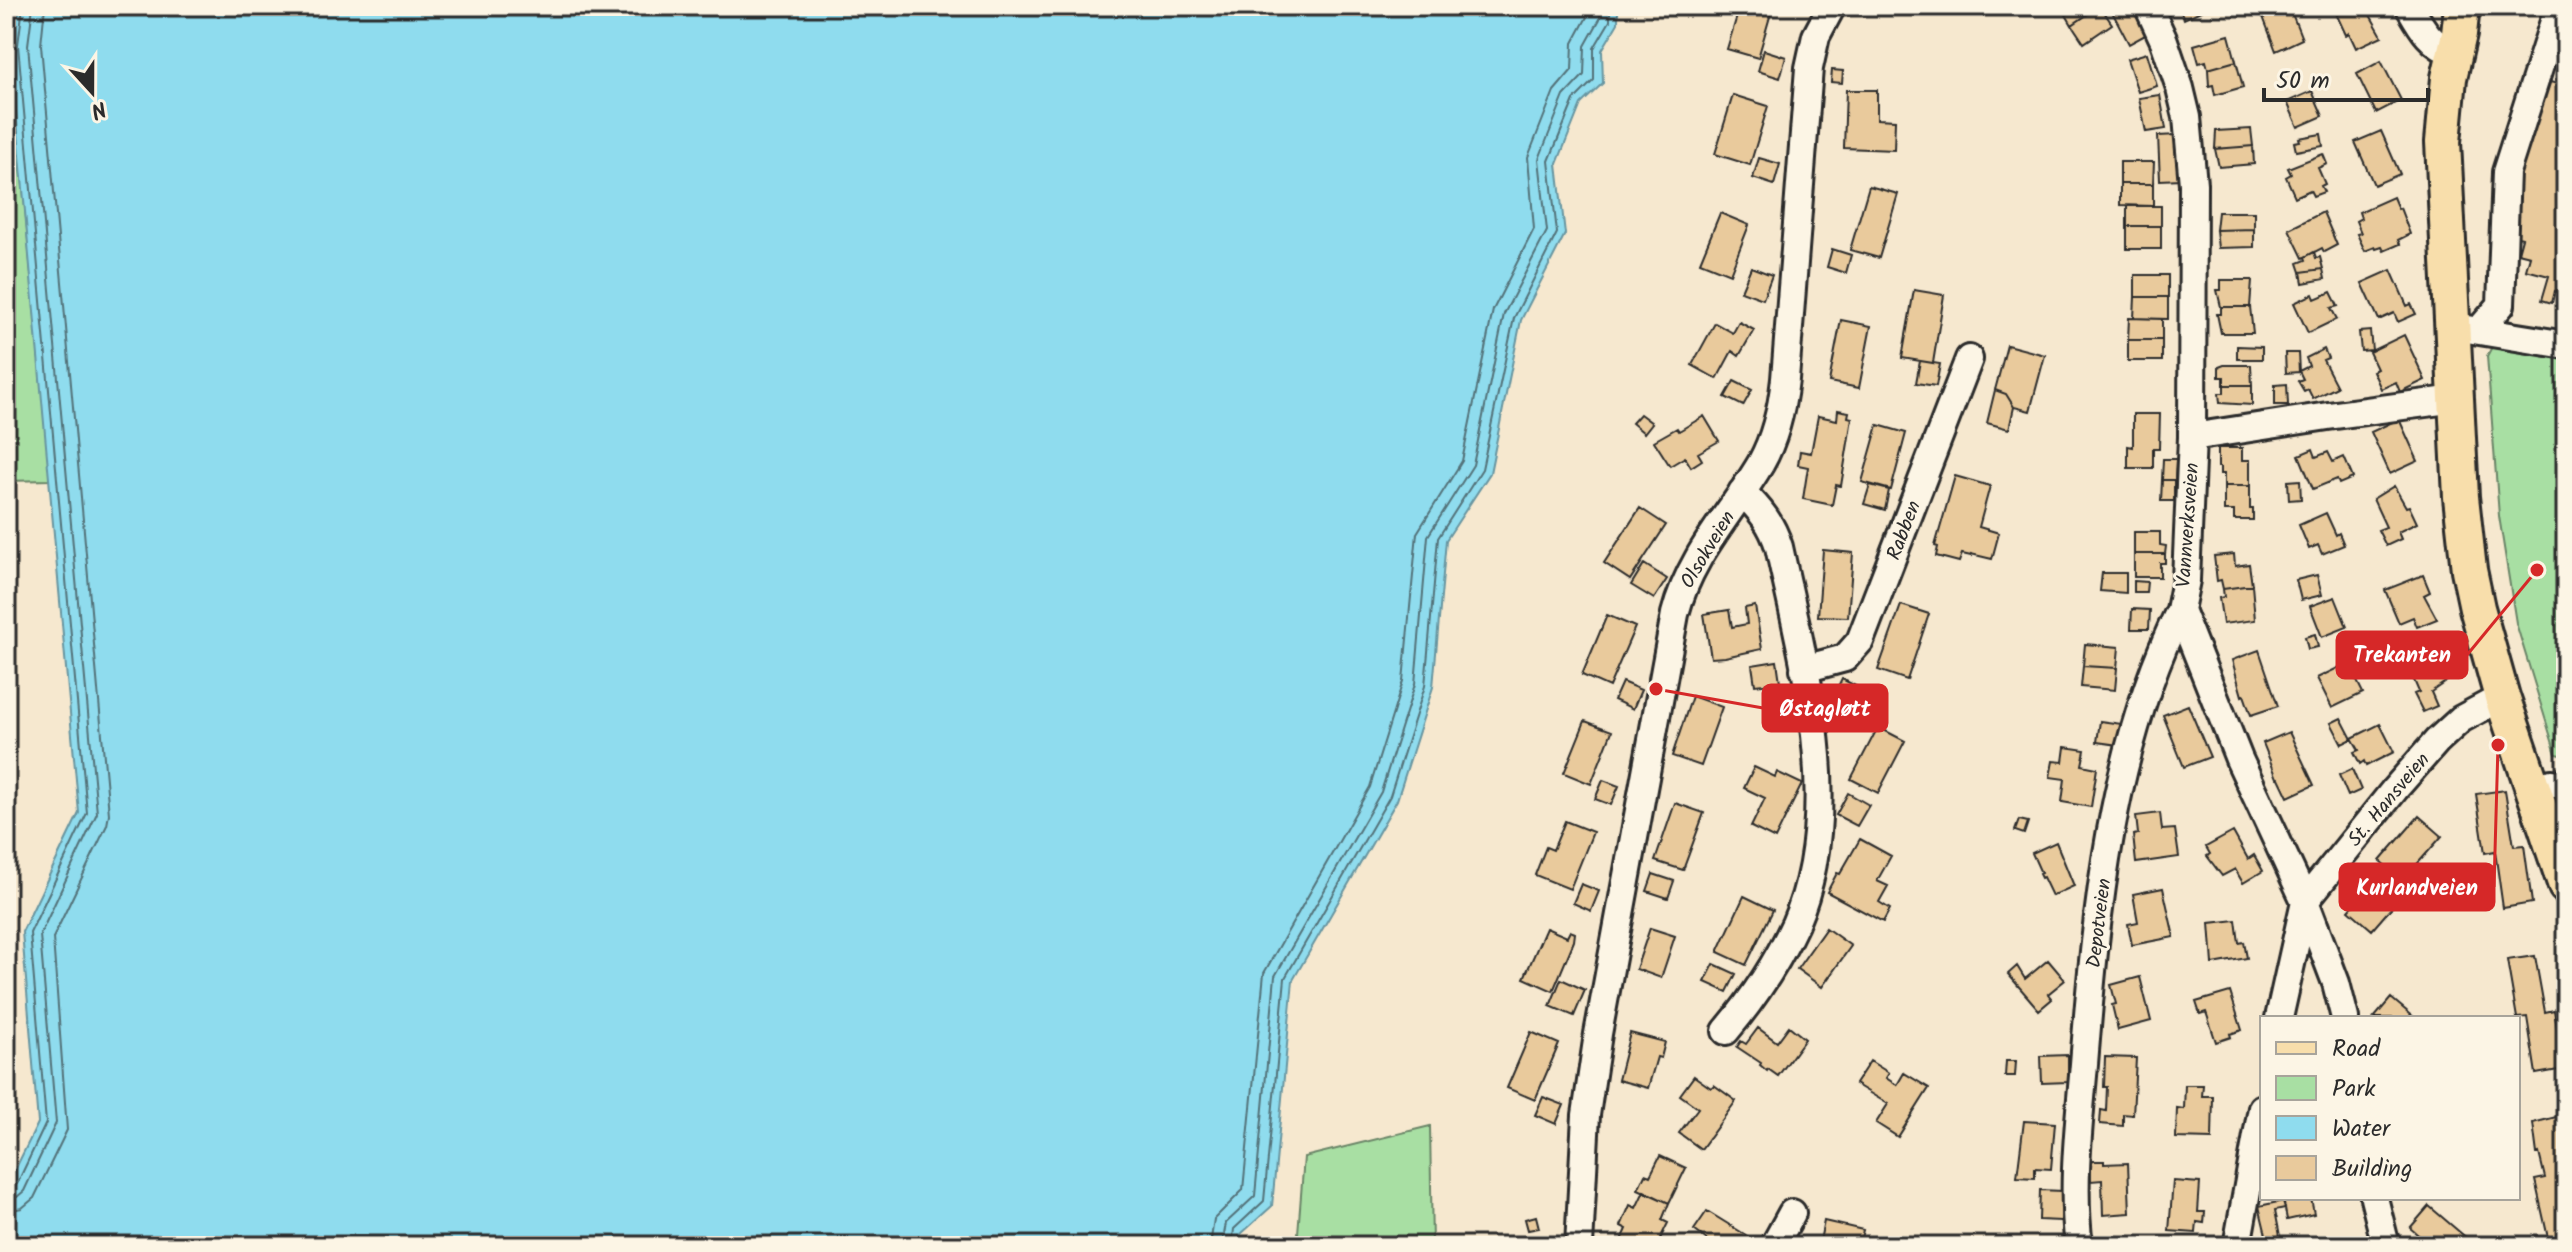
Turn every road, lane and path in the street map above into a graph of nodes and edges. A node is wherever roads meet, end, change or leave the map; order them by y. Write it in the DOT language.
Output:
graph roads {
  1 [pos="1832,6"];
  2 [pos="2148,6"];
  3 [pos="2409,6"];
  4 [pos="2562,6"];
  5 [pos="2463,25"];
  6 [pos="2466,329"];
  7 [pos="2566,345"];
  8 [pos="1969,359"];
  9 [pos="2456,399"];
  10 [pos="2192,437"];
  11 [pos="1742,492"];
  12 [pos="2180,610"];
  13 [pos="1804,669"];
  14 [pos="2502,697"];
  15 [pos="2566,784"];
  16 [pos="2532,788"];
  17 [pos="2566,886"];
  18 [pos="2305,901"];
  19 [pos="2279,1016"];
  20 [pos="2344,1016"];
  21 [pos="1726,1031"];
  22 [pos="2260,1119"];
  23 [pos="2374,1200"];
  24 [pos="1792,1213"];
  25 [pos="1579,1246"];
  26 [pos="1774,1246"];
  27 [pos="2079,1246"];
  28 [pos="2237,1246"];
  29 [pos="2386,1246"];
  1 -- 11 [label="street, Olsokveien"];
  2 -- 10 [label="street, Vannverksveien"];
  3 -- 5 [label="street"];
  4 -- 6 [label="street"];
  5 -- 6 [label="main road"];
  6 -- 7 [label="street"];
  6 -- 9 [label="main road"];
  8 -- 13 [label="street, Rabben"];
  9 -- 10 [label="street"];
  9 -- 14 [label="main road"];
  10 -- 12 [label="street, Vannverksveien"];
  11 -- 13 [label="street"];
  11 -- 25 [label="street, Olsokveien"];
  12 -- 18 [label="street, Vannverksveien"];
  12 -- 27 [label="street, Depotveien"];
  13 -- 21 [label="street"];
  14 -- 16 [label="main road"];
  14 -- 18 [label="street, St. Hansveien"];
  15 -- 16 [label="street"];
  16 -- 17 [label="main road"];
  18 -- 19 [label="street, St. Hansveien"];
  18 -- 20 [label="street, Vannverksveien"];
  22 -- 28 [label="street"];
  23 -- 29 [label="street"];
  24 -- 26 [label="street"];
}
